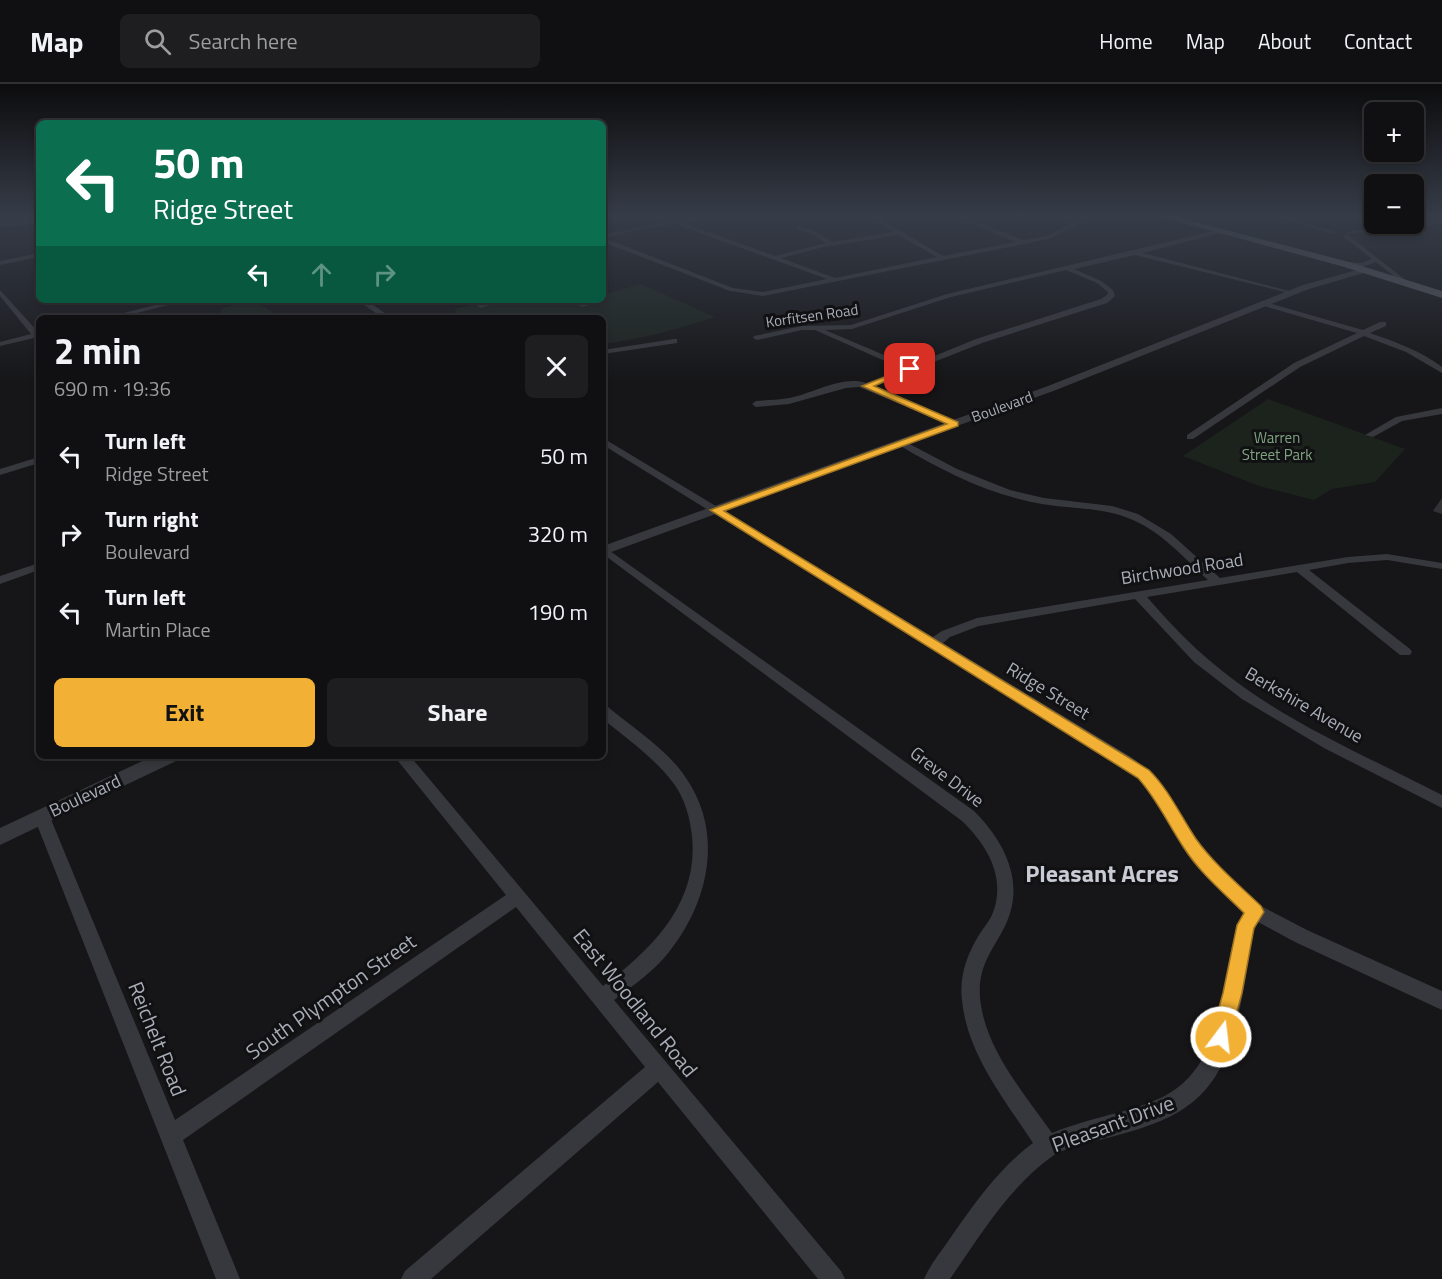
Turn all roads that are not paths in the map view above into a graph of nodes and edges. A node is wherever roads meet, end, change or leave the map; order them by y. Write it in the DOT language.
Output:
graph roads {
  1 [pos="683,271"];
  2 [pos="809,271"];
  3 [pos="880,271"];
  4 [pos="1054,271"];
  5 [pos="1072,271"];
  6 [pos="1204,271"];
  7 [pos="1361,271"];
  8 [pos="1366,271"];
  9 [pos="1390,271"];
  10 [pos="835,280"];
  11 [pos="1406,284"];
  12 [pos="0,292"];
  13 [pos="1291,293"];
  14 [pos="1442,295"];
  15 [pos="166,303"];
  16 [pos="366,303"];
  17 [pos="491,303"];
  18 [pos="581,303"];
  19 [pos="1264,303"];
  20 [pos="585,305"];
  21 [pos="481,306"];
  22 [pos="137,308"];
  23 [pos="117,315"];
  24 [pos="145,315"];
  25 [pos="384,315"];
  26 [pos="1383,324"];
  27 [pos="818,328"];
  28 [pos="36,334"];
  29 [pos="1362,334"];
  30 [pos="36,336"];
  31 [pos="758,338"];
  32 [pos="674,341"];
  33 [pos="0,344"];
  34 [pos="606,352"];
  35 [pos="910,369"];
  36 [pos="1442,371"];
  37 [pos="867,386"];
  38 [pos="756,404"];
  39 [pos="1442,411"];
  40 [pos="955,424"];
  41 [pos="1370,435"];
  42 [pos="1190,437"];
  43 [pos="606,443"];
  44 [pos="902,443"];
  45 [pos="36,461"];
  46 [pos="0,472"];
  47 [pos="715,510"];
  48 [pos="606,549"];
  49 [pos="606,551"];
  50 [pos="1442,566"];
  51 [pos="36,567"];
  52 [pos="1299,568"];
  53 [pos="0,580"];
  54 [pos="1215,582"];
  55 [pos="1137,594"];
  56 [pos="933,644"];
  57 [pos="1405,652"];
  58 [pos="606,714"];
  59 [pos="164,759"];
  60 [pos="404,759"];
  61 [pos="1442,802"];
  62 [pos="42,817"];
  63 [pos="0,837"];
  64 [pos="518,896"];
  65 [pos="1255,912"];
  66 [pos="602,998"];
  67 [pos="1442,1001"];
  68 [pos="659,1068"];
  69 [pos="170,1136"];
  70 [pos="1048,1146"];
  71 [pos="228,1279"];
  72 [pos="413,1279"];
  73 [pos="833,1279"];
  74 [pos="936,1279"];
  1 -- 10 [label="street"];
  2 -- 10 [label="street"];
  3 -- 10 [label="street"];
  4 -- 27 [label="street, Korfitsen Road"];
  5 -- 35 [label="street"];
  6 -- 13 [label="street"];
  7 -- 13 [label="street, Boulevard"];
  8 -- 11 [label="main road"];
  9 -- 11 [label="street"];
  11 -- 14 [label="main road"];
  12 -- 28 [label="street"];
  13 -- 19 [label="street, Boulevard"];
  15 -- 22 [label="street"];
  16 -- 25 [label="street"];
  17 -- 21 [label="street"];
  18 -- 20 [label="street"];
  19 -- 29 [label="street"];
  19 -- 40 [label="street, Boulevard"];
  22 -- 23 [label="street"];
  22 -- 24 [label="street"];
  26 -- 29 [label="street"];
  27 -- 31 [label="street, Korfitsen Road"];
  27 -- 35 [label="street"];
  29 -- 36 [label="street"];
  29 -- 42 [label="street"];
  30 -- 33 [label="street"];
  32 -- 34 [label="street"];
  35 -- 37 [label="street"];
  37 -- 38 [label="street"];
  37 -- 40 [label="street"];
  39 -- 41 [label="street"];
  40 -- 44 [label="street, Boulevard"];
  43 -- 47 [label="street, Ridge Street"];
  44 -- 47 [label="street, Boulevard"];
  44 -- 54 [label="street"];
  45 -- 46 [label="street"];
  47 -- 48 [label="street, Boulevard"];
  47 -- 56 [label="street, Ridge Street"];
  49 -- 70 [label="street, Greve Drive"];
  50 -- 52 [label="street, Birchwood Road"];
  51 -- 53 [label="street"];
  52 -- 54 [label="street, Birchwood Road"];
  52 -- 57 [label="street"];
  54 -- 55 [label="street, Birchwood Road"];
  55 -- 56 [label="street, Birchwood Road"];
  55 -- 61 [label="street, Berkshire Avenue"];
  56 -- 65 [label="street, Ridge Street"];
  58 -- 66 [label="street"];
  59 -- 62 [label="street, Boulevard"];
  60 -- 64 [label="street, East Woodland Road"];
  62 -- 63 [label="street, Boulevard"];
  62 -- 69 [label="street, Reichelt Road"];
  64 -- 66 [label="street, East Woodland Road"];
  64 -- 69 [label="street, South Plympton Street"];
  65 -- 67 [label="street, Ridge Street"];
  65 -- 70 [label="street, Pleasant Drive"];
  66 -- 68 [label="street, East Woodland Road"];
  68 -- 72 [label="street"];
  68 -- 73 [label="street, East Woodland Road"];
  69 -- 71 [label="street, Reichelt Road"];
  70 -- 74 [label="street, Pleasant Drive"];
}
